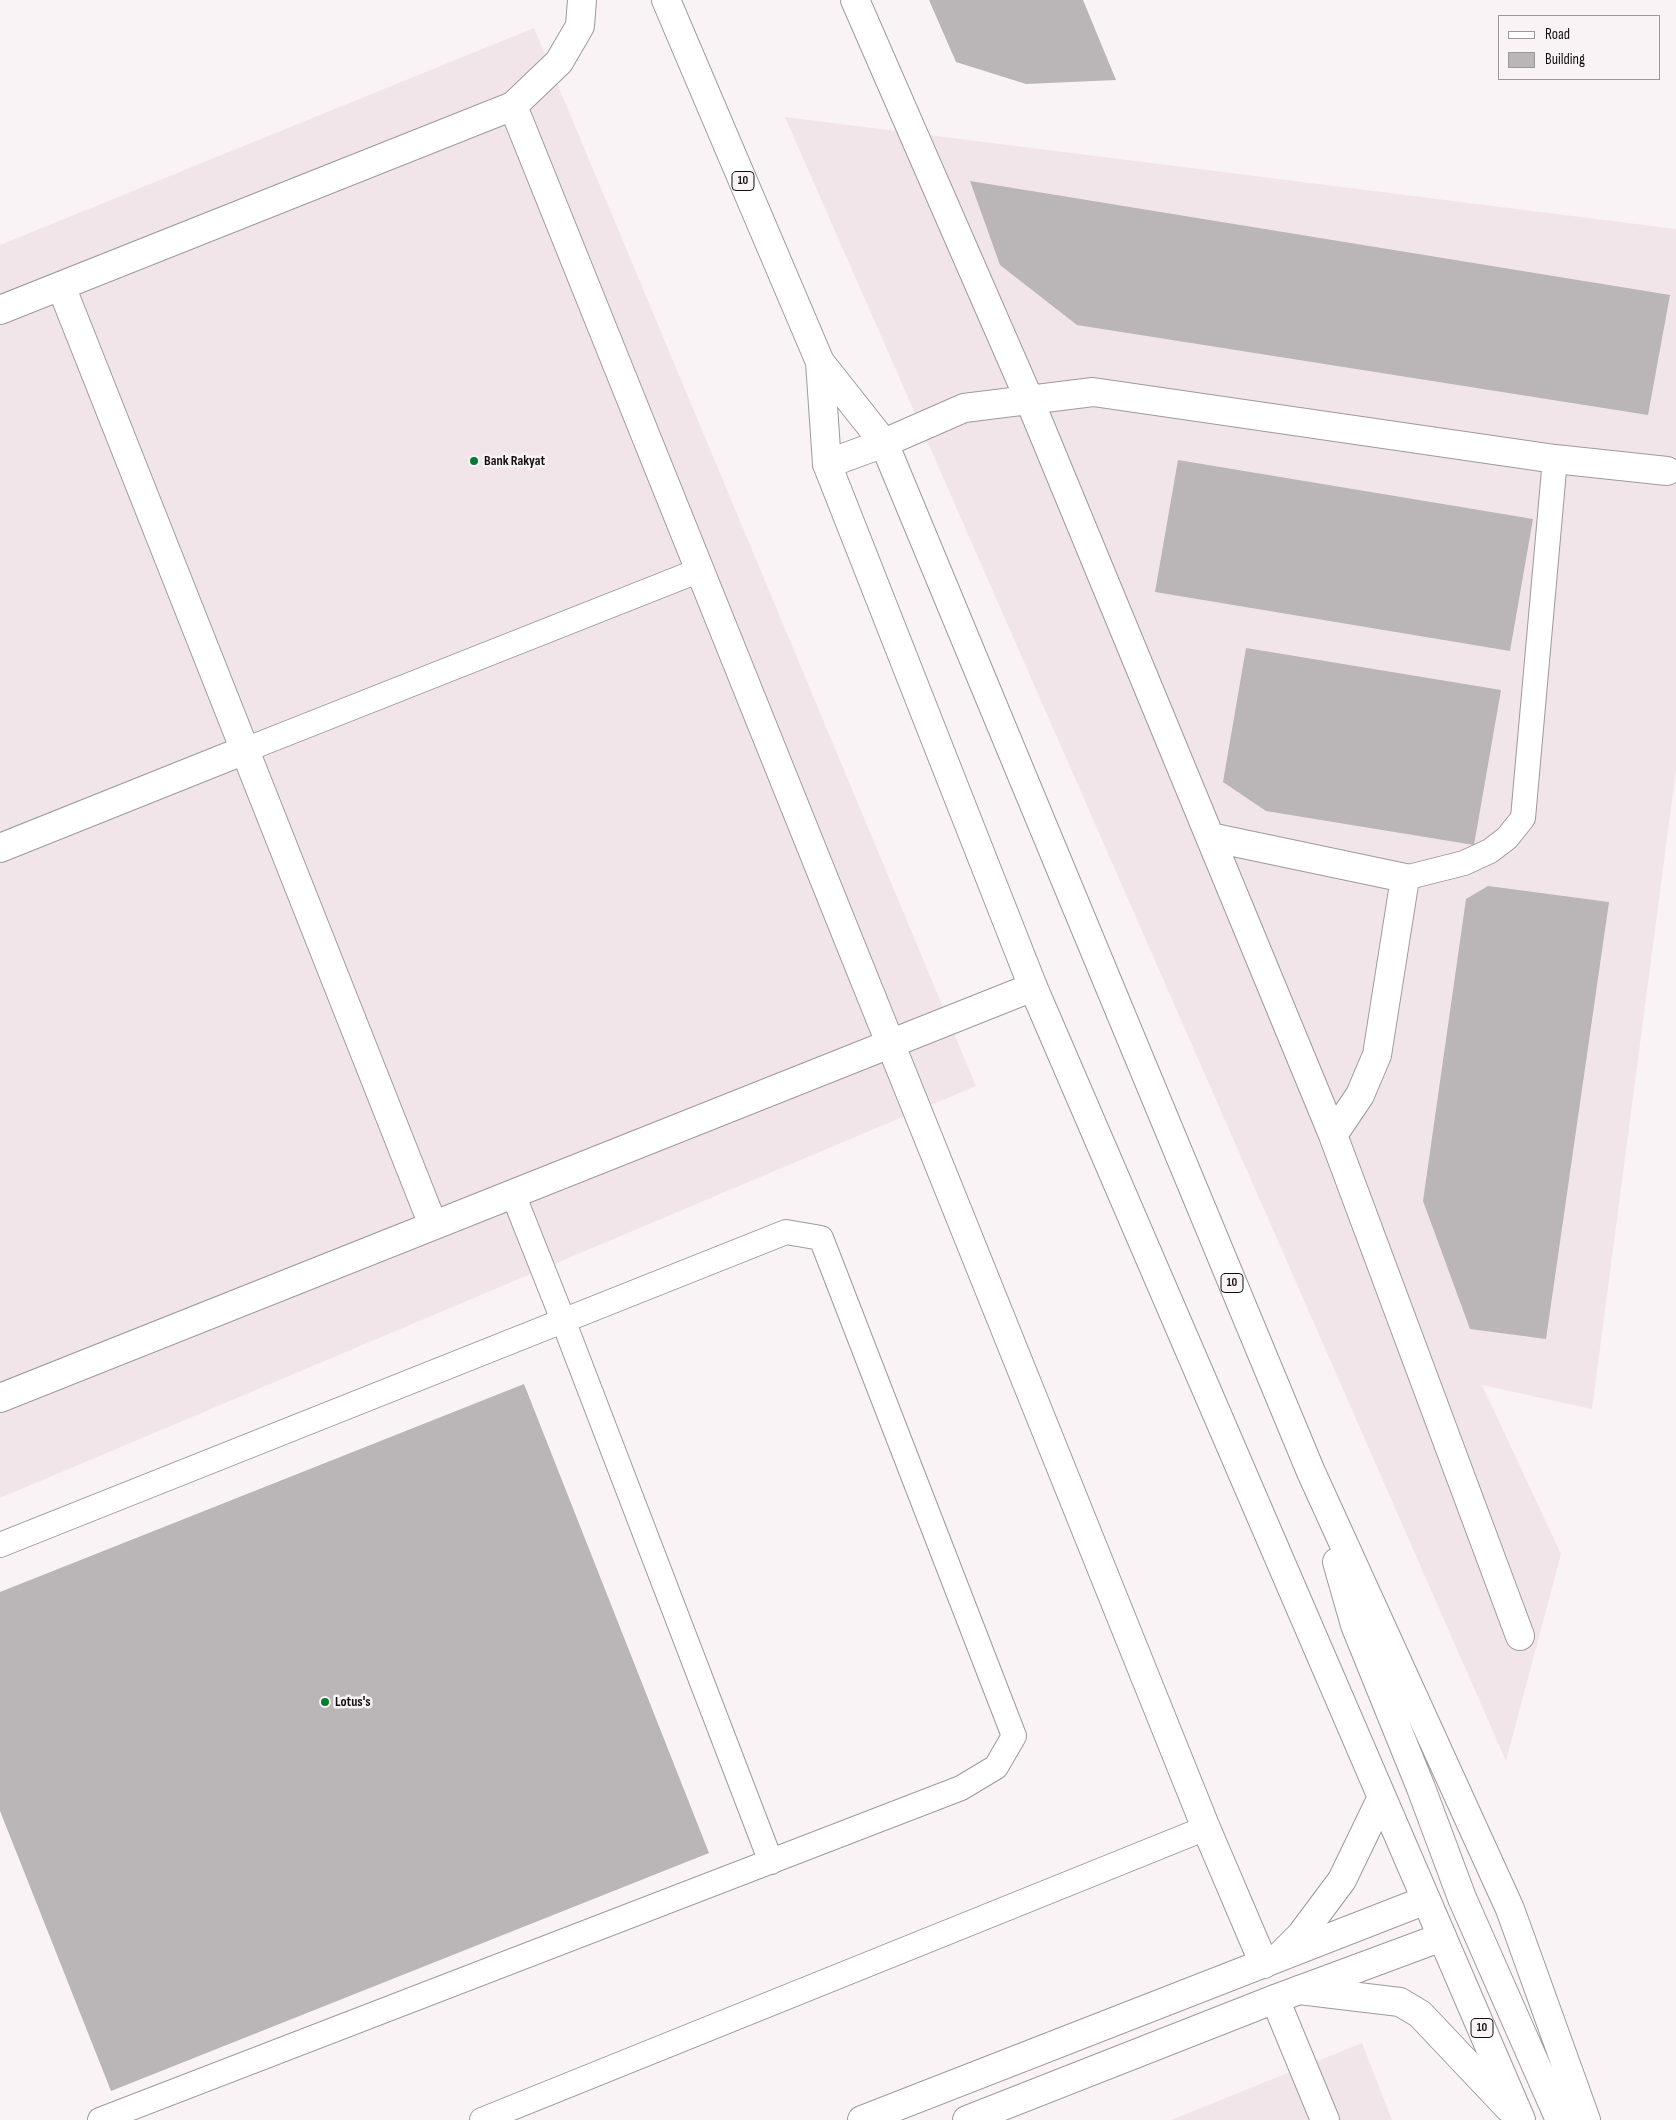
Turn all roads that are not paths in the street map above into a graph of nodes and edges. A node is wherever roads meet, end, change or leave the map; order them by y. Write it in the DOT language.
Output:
graph roads {
  1 [pos="582,0"];
  2 [pos="666,0"];
  3 [pos="855,0"];
  4 [pos="513,106"];
  5 [pos="61,286"];
  6 [pos="0,310"];
  7 [pos="820,362"];
  8 [pos="1029,399"];
  9 [pos="884,443"];
  10 [pos="1555,459"];
  11 [pos="827,464"];
  12 [pos="1667,471"];
  13 [pos="700,570"];
  14 [pos="245,750"];
  15 [pos="1210,837"];
  16 [pos="0,848"];
  17 [pos="1405,878"];
  18 [pos="1033,987"];
  19 [pos="890,1043"];
  20 [pos="1333,1135"];
  21 [pos="513,1194"];
  22 [pos="433,1225"];
  23 [pos="563,1320"];
  24 [pos="0,1398"];
  25 [pos="1311,1472"];
  26 [pos="0,1546"];
  27 [pos="1520,1636"];
  28 [pos="1382,1797"];
  29 [pos="1206,1828"];
  30 [pos="771,1862"];
  31 [pos="1462,1898"];
  32 [pos="1426,1900"];
  33 [pos="1442,1937"];
  34 [pos="1271,1960"];
  35 [pos="1287,1994"];
  36 [pos="100,2120"];
  37 [pos="482,2120"];
  38 [pos="862,2120"];
  39 [pos="967,2120"];
  40 [pos="1325,2120"];
  41 [pos="1521,2120"];
  42 [pos="1560,2120"];
  43 [pos="1586,2120"];
  1 -- 4 [label="street"];
  2 -- 7 [label="street, 10"];
  3 -- 8 [label="street"];
  4 -- 5 [label="street"];
  4 -- 13 [label="street"];
  5 -- 6 [label="street"];
  5 -- 14 [label="street"];
  7 -- 9 [label="street, 10"];
  7 -- 11 [label="street, 10"];
  8 -- 9 [label="street"];
  8 -- 10 [label="street"];
  8 -- 15 [label="street"];
  9 -- 11 [label="street"];
  9 -- 25 [label="street, 10"];
  10 -- 12 [label="street"];
  10 -- 17 [label="lane"];
  11 -- 18 [label="street, 10"];
  13 -- 14 [label="lane"];
  13 -- 19 [label="street"];
  14 -- 16 [label="street"];
  14 -- 22 [label="street"];
  15 -- 17 [label="street"];
  15 -- 20 [label="street"];
  17 -- 20 [label="street"];
  18 -- 19 [label="street"];
  18 -- 28 [label="street, 10"];
  19 -- 21 [label="street"];
  19 -- 29 [label="street"];
  20 -- 27 [label="street"];
  21 -- 22 [label="street"];
  21 -- 23 [label="lane"];
  22 -- 24 [label="street"];
  23 -- 26 [label="lane"];
  23 -- 30 [label="lane"];
  23 -- 30 [label="lane"];
  25 -- 31 [label="street"];
  25 -- 43 [label="street, 10"];
  28 -- 32 [label="street, 10"];
  28 -- 34 [label="street"];
  29 -- 34 [label="street"];
  29 -- 37 [label="lane"];
  30 -- 36 [label="lane"];
  31 -- 32 [label="street"];
  31 -- 33 [label="street"];
  31 -- 42 [label="street"];
  32 -- 33 [label="street, 10"];
  32 -- 34 [label="street"];
  33 -- 35 [label="street"];
  33 -- 41 [label="street, 10"];
  34 -- 38 [label="street"];
  35 -- 39 [label="street"];
  35 -- 40 [label="street"];
  35 -- 41 [label="street"];
}
